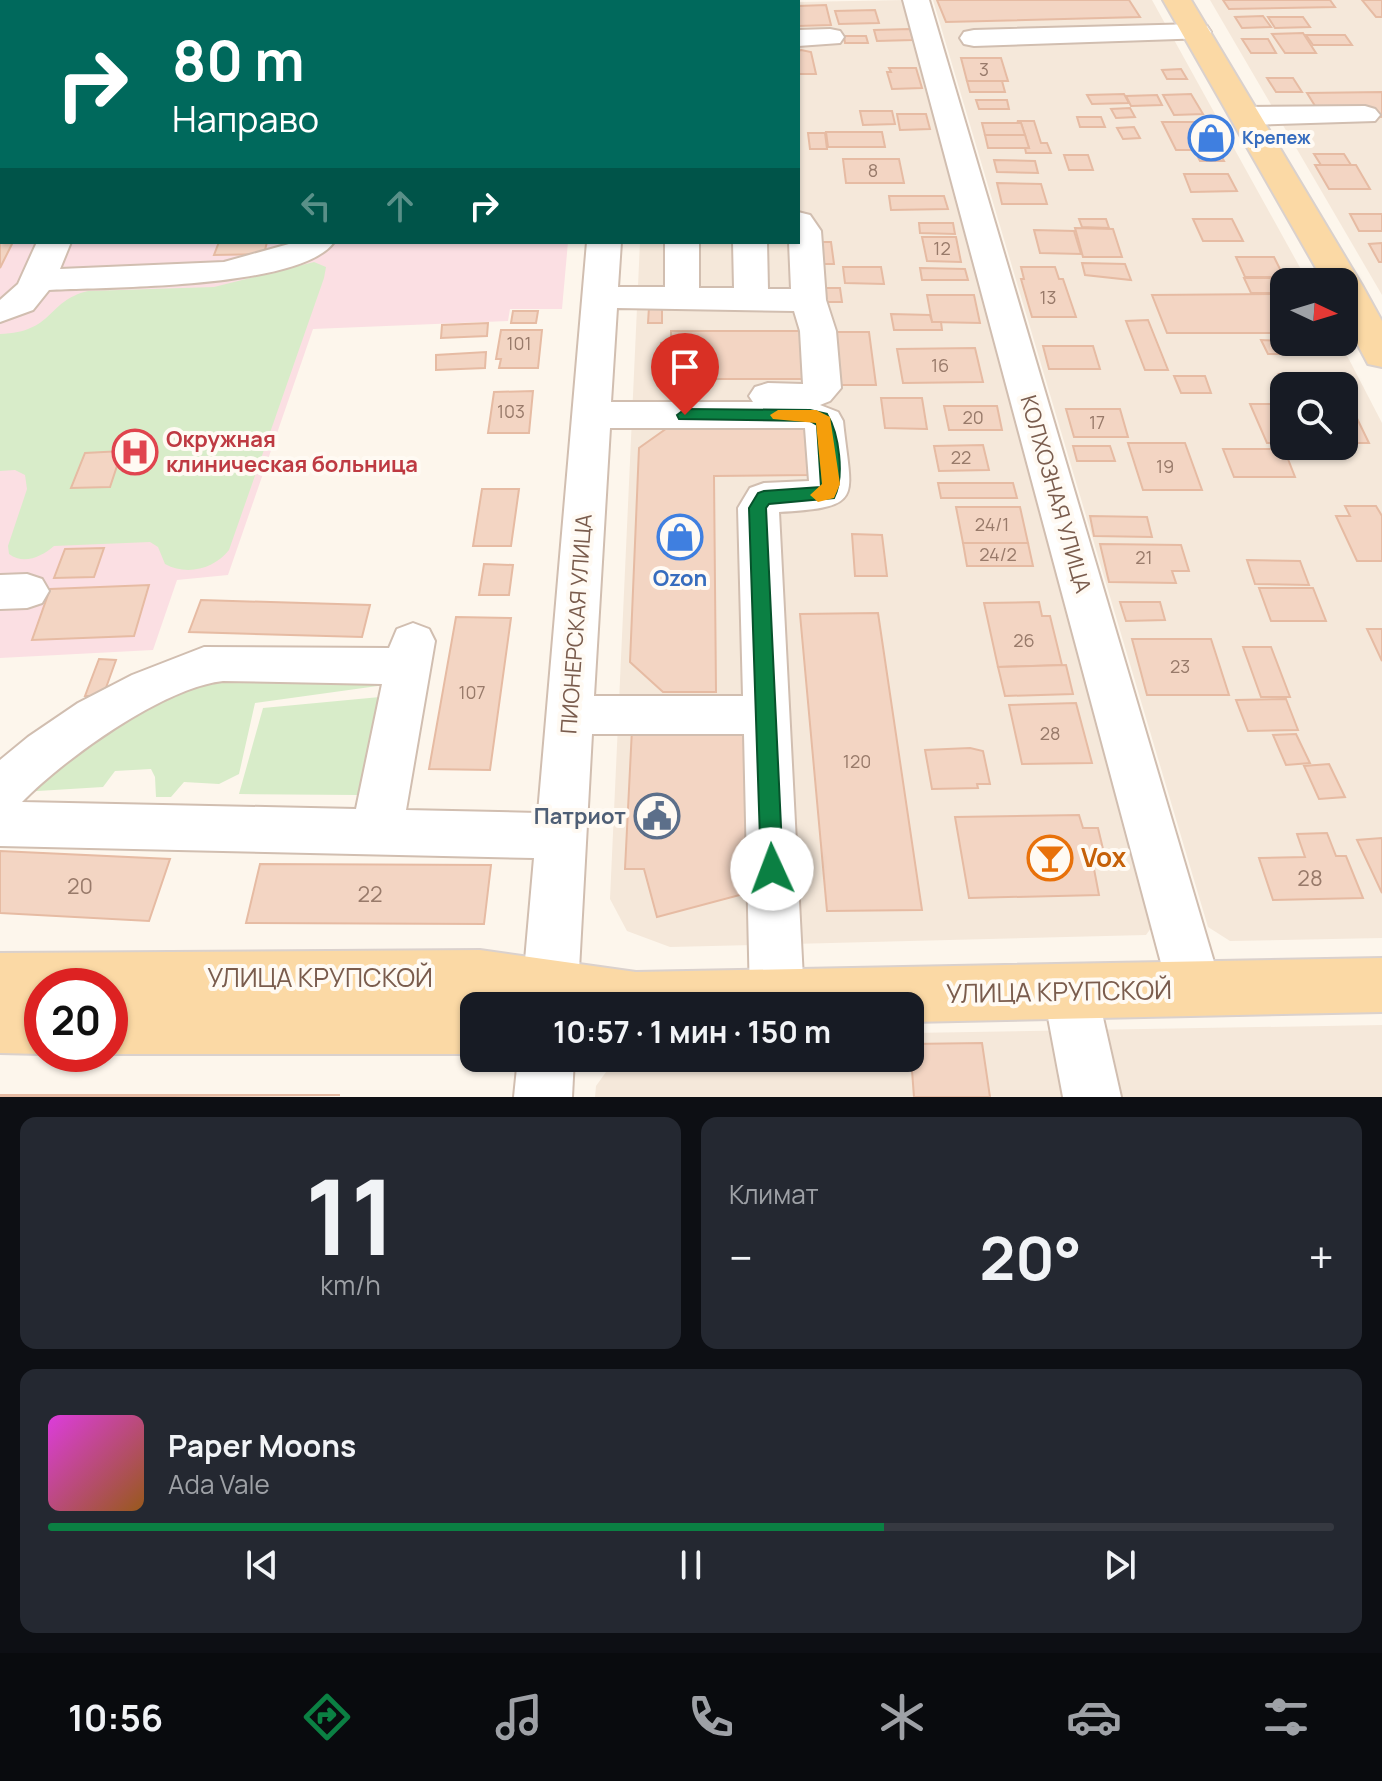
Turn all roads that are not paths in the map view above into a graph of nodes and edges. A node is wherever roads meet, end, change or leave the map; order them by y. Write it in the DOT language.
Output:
graph roads {
  1 [pos="916,0"];
  2 [pos="1177,0"];
  3 [pos="1197,32"];
  4 [pos="830,37"];
  5 [pos="800,38"];
  6 [pos="974,38"];
  7 [pos="1365,115"];
  8 [pos="1247,116"];
  9 [pos="800,225"];
  10 [pos="53,244"];
  11 [pos="314,244"];
  12 [pos="604,244"];
  13 [pos="682,244"];
  14 [pos="750,244"];
  15 [pos="1334,268"];
  16 [pos="37,280"];
  17 [pos="600,297"];
  18 [pos="682,298"];
  19 [pos="751,299"];
  20 [pos="809,300"];
  21 [pos="0,311"];
  22 [pos="1358,311"];
  23 [pos="1382,355"];
  24 [pos="592,405"];
  25 [pos="570,715"];
  26 [pos="767,715"];
  27 [pos="0,792"];
  28 [pos="0,824"];
  29 [pos="377,831"];
  30 [pos="561,836"];
  31 [pos="0,980"];
  32 [pos="1382,985"];
  33 [pos="1195,989"];
  34 [pos="1070,991"];
  35 [pos="548,992"];
  36 [pos="583,992"];
  37 [pos="777,992"];
  38 [pos="924,994"];
  39 [pos="0,1024"];
  40 [pos="24,1025"];
  41 [pos="128,1025"];
  42 [pos="460,1025"];
  43 [pos="545,1072"];
  44 [pos="543,1097"];
  45 [pos="1092,1097"];
  1 -- 33 [label="street, КОЛХОЗНАЯ УЛИЦА"];
  2 -- 3 [label="main road"];
  3 -- 6 [label="street"];
  3 -- 8 [label="main road"];
  4 -- 5 [label="street"];
  7 -- 8 [label="street"];
  8 -- 15 [label="main road"];
  9 -- 20 [label="street"];
  10 -- 16 [label="street"];
  11 -- 16 [label="street"];
  12 -- 17 [label="street, ПИОНЕРСКАЯ УЛИЦА"];
  13 -- 18 [label="street"];
  14 -- 19 [label="street"];
  16 -- 21 [label="street"];
  17 -- 18 [label="street"];
  17 -- 24 [label="street, ПИОНЕРСКАЯ УЛИЦА"];
  18 -- 19 [label="street"];
  19 -- 20 [label="street"];
  20 -- 24 [label="street"];
  22 -- 23 [label="main road"];
  24 -- 25 [label="street, ПИОНЕРСКАЯ УЛИЦА"];
  24 -- 26 [label="street"];
  25 -- 26 [label="street"];
  25 -- 30 [label="street, ПИОНЕРСКАЯ УЛИЦА"];
  26 -- 37 [label="street"];
  27 -- 29 [label="street"];
  28 -- 29 [label="street"];
  29 -- 30 [label="street"];
  30 -- 36 [label="street, ПИОНЕРСКАЯ УЛИЦА"];
  31 -- 35 [label="main road, УЛИЦА КРУПСКОЙ"];
  32 -- 33 [label="main road, УЛИЦА КРУПСКОЙ"];
  33 -- 34 [label="main road, УЛИЦА КРУПСКОЙ"];
  34 -- 38 [label="main road, УЛИЦА КРУПСКОЙ"];
  34 -- 45 [label="street"];
  39 -- 40 [label="main road"];
  41 -- 42 [label="main road, УЛИЦА КРУПСКОЙ"];
  43 -- 44 [label="street"];
}
